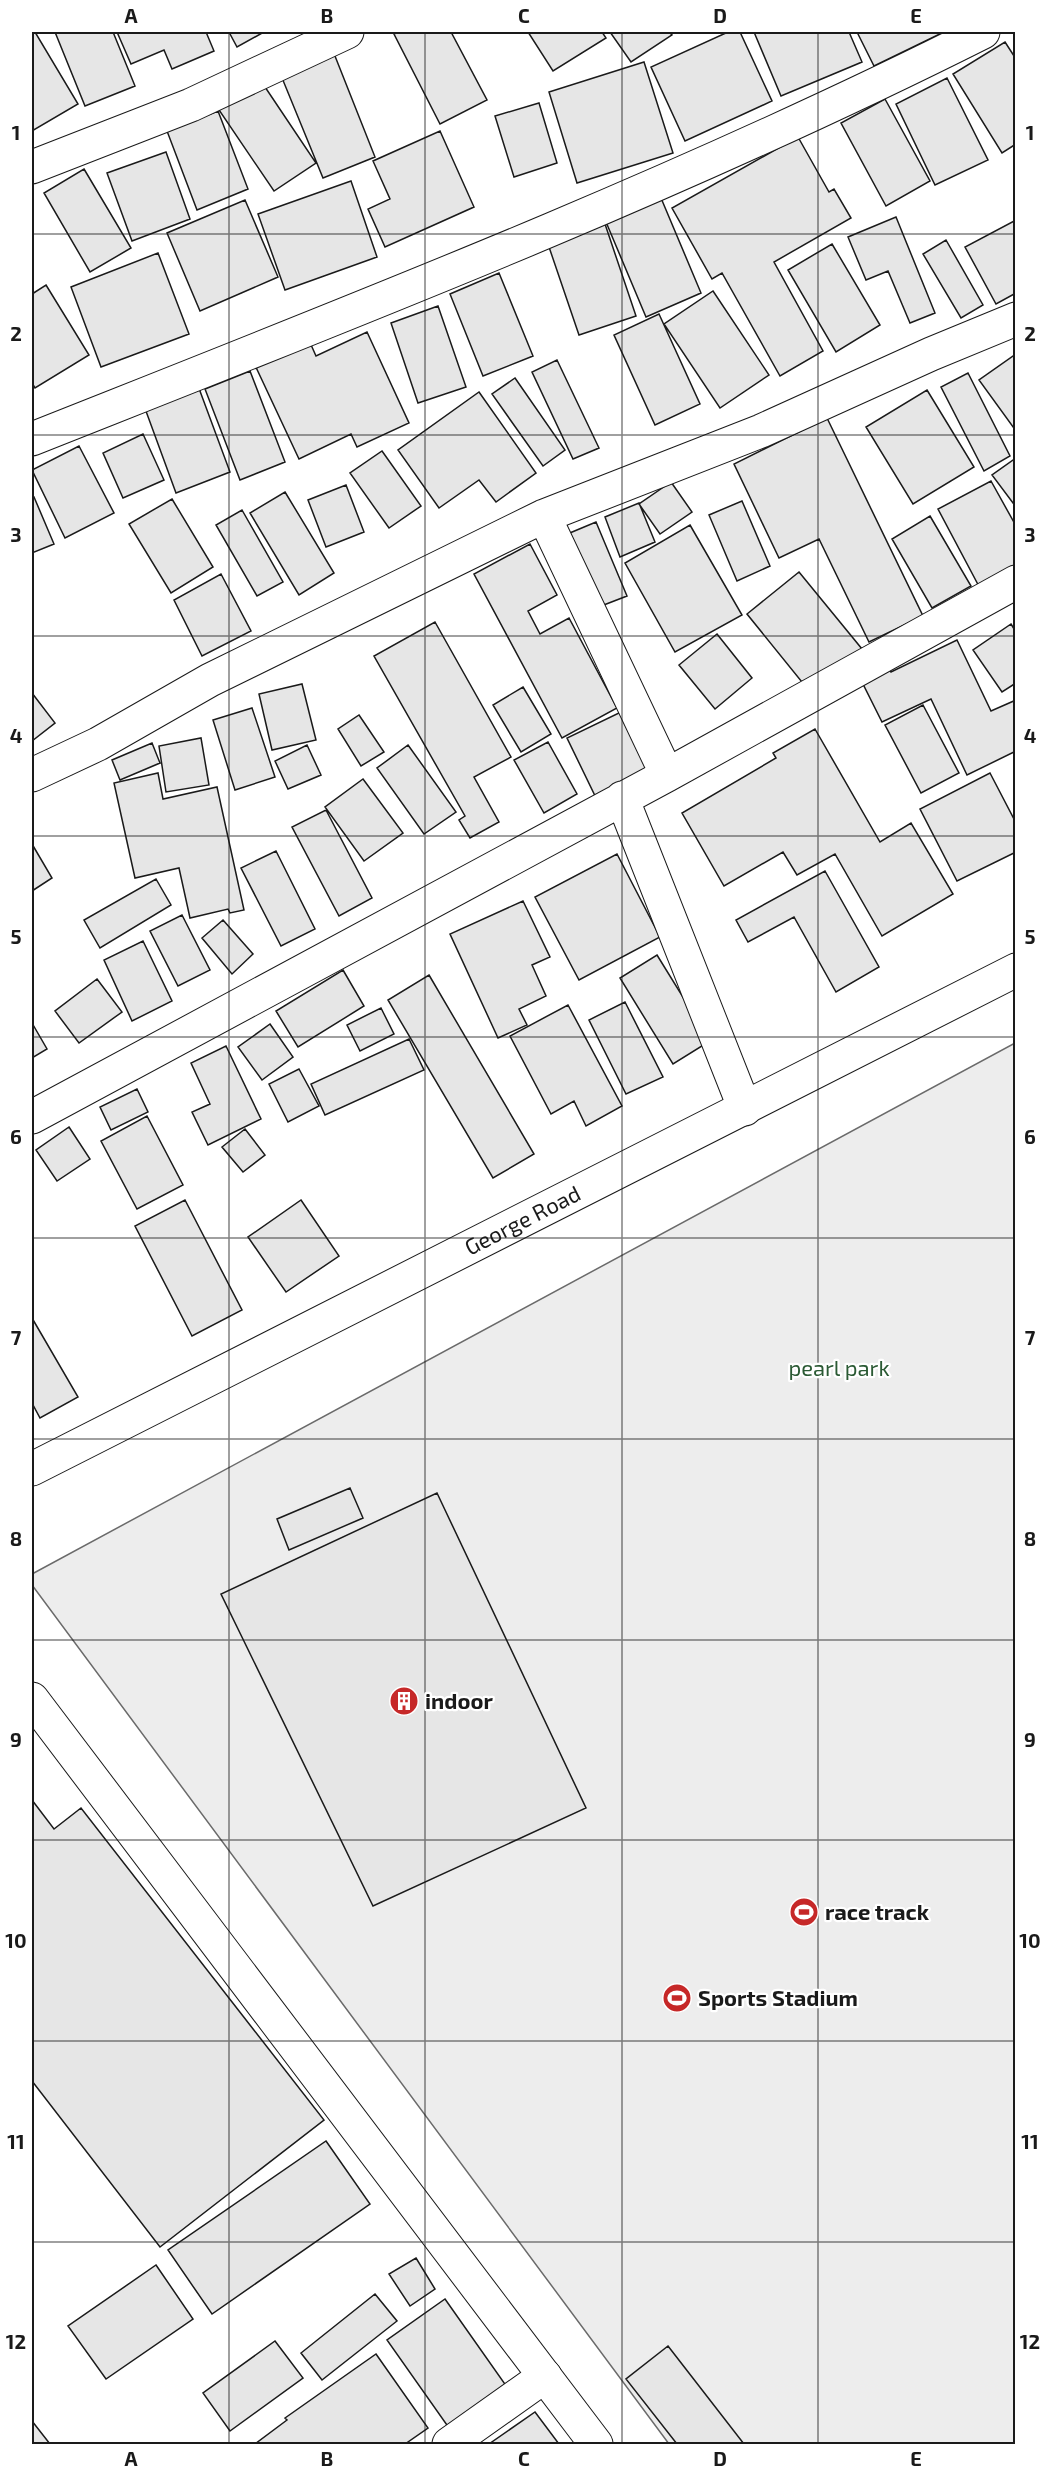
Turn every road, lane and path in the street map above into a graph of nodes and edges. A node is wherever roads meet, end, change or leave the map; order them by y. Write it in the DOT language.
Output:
graph roads {
  1 [pos="347,32"];
  2 [pos="983,32"];
  3 [pos="32,167"];
  4 [pos="1016,319"];
  5 [pos="32,439"];
  6 [pos="544,516"];
  7 [pos="1016,582"];
  8 [pos="32,775"];
  9 [pos="667,775"];
  10 [pos="622,798"];
  11 [pos="1016,970"];
  12 [pos="744,1108"];
  13 [pos="32,1117"];
  14 [pos="32,1469"];
  15 [pos="32,1699"];
  16 [pos="545,2376"];
  17 [pos="449,2445"];
  18 [pos="596,2445"];
  1 -- 3 [label="street"];
  2 -- 5 [label="street"];
  4 -- 6 [label="street"];
  6 -- 8 [label="street"];
  6 -- 9 [label="street"];
  7 -- 9 [label="street"];
  9 -- 10 [label="street"];
  10 -- 12 [label="street"];
  10 -- 13 [label="street"];
  11 -- 12 [label="street, George Road"];
  12 -- 14 [label="street, George Road"];
  15 -- 16 [label="street"];
  16 -- 17 [label="street"];
  16 -- 18 [label="street"];
}
